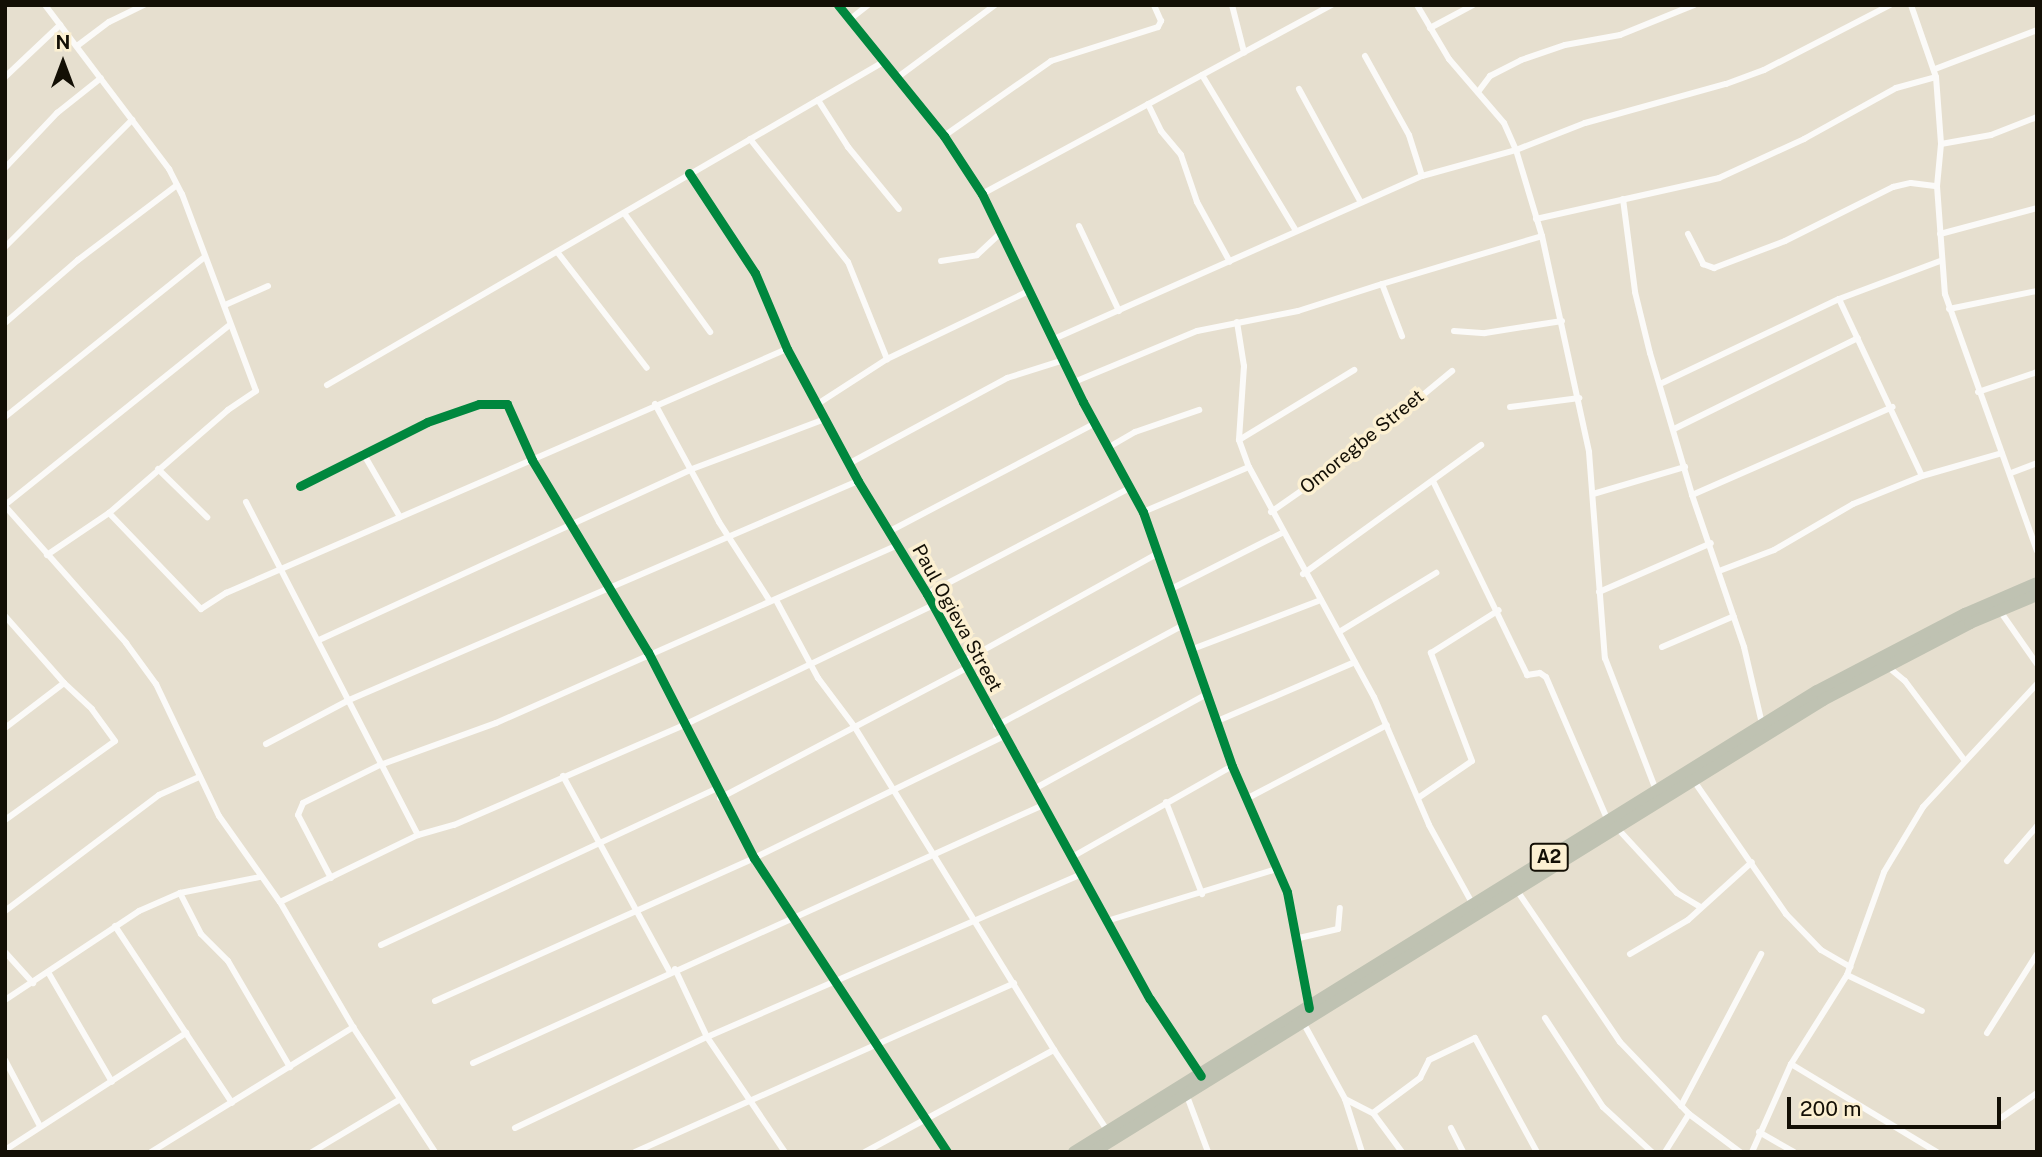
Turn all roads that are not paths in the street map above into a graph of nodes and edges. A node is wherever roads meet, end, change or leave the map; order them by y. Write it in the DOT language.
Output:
graph roads {
  1 [pos="45,5"];
  2 [pos="144,5"];
  3 [pos="838,5"];
  4 [pos="868,5"];
  5 [pos="995,5"];
  6 [pos="1154,5"];
  7 [pos="1232,5"];
  8 [pos="1332,5"];
  9 [pos="1418,5"];
  10 [pos="1473,5"];
  11 [pos="1694,5"];
  12 [pos="1890,5"];
  13 [pos="1911,5"];
  14 [pos="849,20"];
  15 [pos="60,25"];
  16 [pos="1430,28"];
  17 [pos="2037,30"];
  18 [pos="77,46"];
  19 [pos="1244,52"];
  20 [pos="1366,56"];
  21 [pos="885,61"];
  22 [pos="1935,69"];
  23 [pos="1202,75"];
  24 [pos="5,77"];
  25 [pos="898,77"];
  26 [pos="1936,77"];
  27 [pos="101,78"];
  28 [pos="1299,89"];
  29 [pos="1478,92"];
  30 [pos="818,100"];
  31 [pos="1148,104"];
  32 [pos="2037,117"];
  33 [pos="132,121"];
  34 [pos="944,136"];
  35 [pos="750,139"];
  36 [pos="1941,144"];
  37 [pos="1516,150"];
  38 [pos="5,168"];
  39 [pos="690,173"];
  40 [pos="1422,176"];
  41 [pos="177,185"];
  42 [pos="1937,186"];
  43 [pos="982,194"];
  44 [pos="1623,199"];
  45 [pos="1360,201"];
  46 [pos="2037,208"];
  47 [pos="899,209"];
  48 [pos="624,214"];
  49 [pos="1536,219"];
  50 [pos="1079,226"];
  51 [pos="1296,231"];
  52 [pos="1002,232"];
  53 [pos="1688,234"];
  54 [pos="1940,234"];
  55 [pos="1542,236"];
  56 [pos="5,247"];
  57 [pos="558,253"];
  58 [pos="205,257"];
  59 [pos="941,261"];
  60 [pos="1940,261"];
  61 [pos="1230,262"];
  62 [pos="1382,284"];
  63 [pos="268,286"];
  64 [pos="1029,291"];
  65 [pos="2037,291"];
  66 [pos="1839,299"];
  67 [pos="225,304"];
  68 [pos="1950,310"];
  69 [pos="1119,311"];
  70 [pos="1562,321"];
  71 [pos="1237,322"];
  72 [pos="5,323"];
  73 [pos="230,325"];
  74 [pos="710,331"];
  75 [pos="1454,331"];
  76 [pos="1402,336"];
  77 [pos="1056,338"];
  78 [pos="1858,338"];
  79 [pos="788,349"];
  80 [pos="887,359"];
  81 [pos="1064,360"];
  82 [pos="647,368"];
  83 [pos="1354,370"];
  84 [pos="1452,371"];
  85 [pos="2037,372"];
  86 [pos="1074,382"];
  87 [pos="1660,384"];
  88 [pos="327,385"];
  89 [pos="1978,392"];
  90 [pos="1579,398"];
  91 [pos="819,403"];
  92 [pos="655,404"];
  93 [pos="1510,407"];
  94 [pos="1892,407"];
  95 [pos="1199,410"];
  96 [pos="5,417"];
  97 [pos="825,419"];
  98 [pos="1096,423"];
  99 [pos="1674,429"];
  100 [pos="1239,440"];
  101 [pos="1481,446"];
  102 [pos="1109,447"];
  103 [pos="363,453"];
  104 [pos="2002,453"];
  105 [pos="532,460"];
  106 [pos="850,463"];
  107 [pos="2037,463"];
  108 [pos="1249,467"];
  109 [pos="1685,467"];
  110 [pos="158,469"];
  111 [pos="692,469"];
  112 [pos="2011,473"];
  113 [pos="1922,476"];
  114 [pos="858,481"];
  115 [pos="1433,481"];
  116 [pos="300,486"];
  117 [pos="1130,488"];
  118 [pos="1593,494"];
  119 [pos="1692,495"];
  120 [pos="246,502"];
  121 [pos="5,506"];
  122 [pos="1143,512"];
  123 [pos="1271,512"];
  124 [pos="108,513"];
  125 [pos="207,517"];
  126 [pos="400,517"];
  127 [pos="572,523"];
  128 [pos="890,531"];
  129 [pos="1282,533"];
  130 [pos="729,536"];
  131 [pos="1711,543"];
  132 [pos="897,545"];
  133 [pos="2037,551"];
  134 [pos="1159,553"];
  135 [pos="47,555"];
  136 [pos="282,569"];
  137 [pos="1719,571"];
  138 [pos="1436,573"];
  139 [pos="1303,574"];
  140 [pos="2037,583"];
  141 [pos="1171,589"];
  142 [pos="611,590"];
  143 [pos="1599,592"];
  144 [pos="927,594"];
  145 [pos="2037,595"];
  146 [pos="1321,600"];
  147 [pos="773,601"];
  148 [pos="931,606"];
  149 [pos="1499,610"];
  150 [pos="1999,610"];
  151 [pos="5,616"];
  152 [pos="1734,616"];
  153 [pos="1182,626"];
  154 [pos="1339,632"];
  155 [pos="319,640"];
  156 [pos="1662,647"];
  157 [pos="1190,650"];
  158 [pos="649,652"];
  159 [pos="1355,662"];
  160 [pos="811,664"];
  161 [pos="2037,664"];
  162 [pos="964,665"];
  163 [pos="1887,666"];
  164 [pos="64,683"];
  165 [pos="2037,684"];
  166 [pos="1205,695"];
  167 [pos="349,700"];
  168 [pos="1215,722"];
  169 [pos="1762,724"];
  170 [pos="684,725"];
  171 [pos="1387,725"];
  172 [pos="854,726"];
  173 [pos="996,726"];
  174 [pos="5,728"];
  175 [pos="1002,737"];
  176 [pos="266,744"];
  177 [pos="1965,761"];
  178 [pos="380,765"];
  179 [pos="1231,766"];
  180 [pos="563,776"];
  181 [pos="198,777"];
  182 [pos="1693,779"];
  183 [pos="716,789"];
  184 [pos="1034,789"];
  185 [pos="891,790"];
  186 [pos="1656,790"];
  187 [pos="720,798"];
  188 [pos="1418,798"];
  189 [pos="1247,799"];
  190 [pos="1166,802"];
  191 [pos="1043,805"];
  192 [pos="5,820"];
  193 [pos="1613,825"];
  194 [pos="2037,826"];
  195 [pos="418,835"];
  196 [pos="598,843"];
  197 [pos="931,856"];
  198 [pos="1072,857"];
  199 [pos="754,858"];
  200 [pos="2007,861"];
  201 [pos="1752,862"];
  202 [pos="1278,869"];
  203 [pos="1081,874"];
  204 [pos="260,877"];
  205 [pos="331,878"];
  206 [pos="1516,889"];
  207 [pos="180,893"];
  208 [pos="1202,894"];
  209 [pos="280,902"];
  210 [pos="1472,903"];
  211 [pos="1700,907"];
  212 [pos="1340,908"];
  213 [pos="636,909"];
  214 [pos="5,911"];
  215 [pos="796,917"];
  216 [pos="975,920"];
  217 [pos="1110,920"];
  218 [pos="115,926"];
  219 [pos="1299,938"];
  220 [pos="380,945"];
  221 [pos="5,953"];
  222 [pos="1630,954"];
  223 [pos="1761,954"];
  224 [pos="2037,954"];
  225 [pos="1850,967"];
  226 [pos="673,971"];
  227 [pos="48,972"];
  228 [pos="1847,975"];
  229 [pos="836,982"];
  230 [pos="33,983"];
  231 [pos="1014,983"];
  232 [pos="5,1000"];
  233 [pos="435,1001"];
  234 [pos="1309,1008"];
  235 [pos="1922,1011"];
  236 [pos="1545,1018"];
  237 [pos="1304,1024"];
  238 [pos="353,1027"];
  239 [pos="186,1034"];
  240 [pos="1987,1034"];
  241 [pos="707,1037"];
  242 [pos="880,1045"];
  243 [pos="1054,1051"];
  244 [pos="5,1060"];
  245 [pos="473,1063"];
  246 [pos="1791,1064"];
  247 [pos="290,1067"];
  248 [pos="1200,1076"];
  249 [pos="112,1082"];
  250 [pos="2037,1093"];
  251 [pos="1187,1096"];
  252 [pos="1345,1099"];
  253 [pos="398,1100"];
  254 [pos="753,1101"];
  255 [pos="232,1103"];
  256 [pos="1681,1106"];
  257 [pos="1373,1113"];
  258 [pos="1689,1114"];
  259 [pos="2001,1118"];
  260 [pos="929,1119"];
  261 [pos="40,1126"];
  262 [pos="515,1128"];
  263 [pos="1451,1128"];
  264 [pos="1107,1129"];
  265 [pos="1759,1132"];
  266 [pos="5,1150"];
  267 [pos="1462,1151"];
  268 [pos="151,1152"];
  269 [pos="312,1152"];
  270 [pos="435,1152"];
  271 [pos="635,1152"];
  272 [pos="785,1152"];
  273 [pos="865,1152"];
  274 [pos="947,1152"];
  275 [pos="1074,1152"];
  276 [pos="1093,1152"];
  277 [pos="1208,1152"];
  278 [pos="1362,1152"];
  279 [pos="1402,1152"];
  280 [pos="1537,1152"];
  281 [pos="1652,1152"];
  282 [pos="1665,1152"];
  283 [pos="1740,1152"];
  284 [pos="1752,1152"];
  285 [pos="1794,1152"];
  286 [pos="1937,1152"];
  1 -- 15 [label="street"];
  2 -- 18 [label="street"];
  3 -- 14 [label="street"];
  4 -- 14 [label="street"];
  5 -- 25 [label="street"];
  6 -- 34 [label="street"];
  7 -- 19 [label="street"];
  8 -- 19 [label="street"];
  9 -- 16 [label="street"];
  10 -- 16 [label="street"];
  11 -- 29 [label="street"];
  12 -- 37 [label="street"];
  13 -- 22 [label="street"];
  14 -- 21 [label="street"];
  15 -- 18 [label="street"];
  15 -- 24 [label="street"];
  16 -- 29 [label="street"];
  17 -- 22 [label="street"];
  18 -- 27 [label="street"];
  19 -- 23 [label="street"];
  20 -- 40 [label="street"];
  21 -- 25 [label="street"];
  21 -- 30 [label="street"];
  22 -- 26 [label="street"];
  23 -- 31 [label="street"];
  23 -- 51 [label="street"];
  25 -- 34 [label="street"];
  26 -- 36 [label="street"];
  26 -- 44 [label="street"];
  27 -- 33 [label="street"];
  27 -- 38 [label="street"];
  28 -- 45 [label="street"];
  29 -- 37 [label="street"];
  30 -- 35 [label="street"];
  30 -- 47 [label="street"];
  31 -- 43 [label="street"];
  31 -- 61 [label="street"];
  32 -- 36 [label="street"];
  33 -- 41 [label="street"];
  33 -- 56 [label="street"];
  34 -- 43 [label="street"];
  35 -- 39 [label="street"];
  35 -- 80 [label="street"];
  36 -- 42 [label="street"];
  37 -- 40 [label="street"];
  37 -- 49 [label="street"];
  39 -- 48 [label="street"];
  39 -- 79 [label="street, Paul Ogieva Street"];
  40 -- 45 [label="street"];
  41 -- 58 [label="street"];
  41 -- 72 [label="street"];
  42 -- 53 [label="street"];
  42 -- 54 [label="street"];
  43 -- 52 [label="street"];
  44 -- 49 [label="street"];
  44 -- 87 [label="street"];
  45 -- 51 [label="street"];
  46 -- 54 [label="street"];
  48 -- 57 [label="street"];
  48 -- 74 [label="street"];
  49 -- 55 [label="street"];
  50 -- 69 [label="street"];
  51 -- 61 [label="street"];
  52 -- 59 [label="street"];
  52 -- 64 [label="street"];
  54 -- 60 [label="street"];
  55 -- 62 [label="street"];
  55 -- 70 [label="street"];
  57 -- 82 [label="street"];
  57 -- 88 [label="street"];
  58 -- 67 [label="street"];
  58 -- 96 [label="street"];
  60 -- 66 [label="street"];
  60 -- 68 [label="street"];
  61 -- 69 [label="street"];
  62 -- 71 [label="street"];
  62 -- 76 [label="street"];
  63 -- 67 [label="street"];
  64 -- 77 [label="street"];
  64 -- 80 [label="street"];
  65 -- 68 [label="street"];
  66 -- 78 [label="street"];
  66 -- 87 [label="street"];
  67 -- 73 [label="street"];
  68 -- 89 [label="street"];
  69 -- 77 [label="street"];
  70 -- 75 [label="street"];
  70 -- 90 [label="street"];
  71 -- 86 [label="street"];
  71 -- 100 [label="street"];
  73 -- 110 [label="street"];
  73 -- 121 [label="street"];
  77 -- 81 [label="street"];
  78 -- 94 [label="street"];
  78 -- 99 [label="street"];
  79 -- 91 [label="street, Paul Ogieva Street"];
  79 -- 92 [label="street"];
  80 -- 91 [label="street"];
  81 -- 86 [label="street"];
  81 -- 106 [label="street"];
  83 -- 100 [label="street"];
  84 -- 123 [label="street, Omoregbe Street"];
  85 -- 89 [label="street"];
  86 -- 98 [label="street"];
  87 -- 99 [label="street"];
  89 -- 104 [label="street"];
  90 -- 93 [label="street"];
  90 -- 118 [label="street"];
  91 -- 97 [label="street, Paul Ogieva Street"];
  92 -- 105 [label="street"];
  92 -- 111 [label="street"];
  94 -- 113 [label="street"];
  94 -- 119 [label="street"];
  95 -- 102 [label="street"];
  97 -- 106 [label="street, Paul Ogieva Street"];
  97 -- 111 [label="street"];
  98 -- 102 [label="street"];
  98 -- 128 [label="street"];
  99 -- 109 [label="street"];
  100 -- 108 [label="street"];
  101 -- 115 [label="street"];
  102 -- 117 [label="street"];
  103 -- 105 [label="street"];
  103 -- 116 [label="street"];
  103 -- 126 [label="street"];
  104 -- 112 [label="street"];
  104 -- 113 [label="street"];
  105 -- 126 [label="street"];
  105 -- 127 [label="street"];
  106 -- 114 [label="street, Paul Ogieva Street"];
  107 -- 112 [label="street"];
  108 -- 122 [label="street"];
  108 -- 123 [label="street"];
  109 -- 118 [label="street"];
  109 -- 119 [label="street"];
  110 -- 124 [label="street"];
  110 -- 125 [label="street"];
  111 -- 127 [label="street"];
  111 -- 130 [label="street"];
  112 -- 133 [label="street"];
  113 -- 137 [label="street"];
  114 -- 128 [label="street, Paul Ogieva Street"];
  114 -- 130 [label="street"];
  115 -- 139 [label="street"];
  115 -- 149 [label="street"];
  117 -- 122 [label="street"];
  117 -- 144 [label="street"];
  118 -- 143 [label="street"];
  119 -- 131 [label="street"];
  120 -- 136 [label="street"];
  121 -- 135 [label="street"];
  122 -- 134 [label="street"];
  123 -- 129 [label="street"];
  124 -- 135 [label="street"];
  124 -- 136 [label="street"];
  126 -- 136 [label="street"];
  127 -- 142 [label="street"];
  127 -- 155 [label="street"];
  128 -- 132 [label="street, Paul Ogieva Street"];
  129 -- 139 [label="street"];
  129 -- 141 [label="street"];
  130 -- 142 [label="street"];
  130 -- 147 [label="street"];
  131 -- 137 [label="street"];
  131 -- 143 [label="street"];
  132 -- 144 [label="street, Paul Ogieva Street"];
  132 -- 147 [label="street"];
  134 -- 141 [label="street"];
  134 -- 162 [label="street"];
  135 -- 181 [label="street"];
  136 -- 155 [label="street"];
  137 -- 152 [label="street"];
  138 -- 154 [label="street"];
  139 -- 146 [label="street"];
  140 -- 169 [label="highway, A2"];
  141 -- 153 [label="street"];
  142 -- 158 [label="street"];
  142 -- 167 [label="street"];
  143 -- 186 [label="street"];
  144 -- 148 [label="street, Paul Ogieva Street"];
  145 -- 150 [label="highway, A2"];
  146 -- 154 [label="street"];
  146 -- 157 [label="street"];
  147 -- 158 [label="street"];
  147 -- 160 [label="street"];
  148 -- 160 [label="street"];
  148 -- 162 [label="street, Paul Ogieva Street"];
  149 -- 188 [label="street"];
  149 -- 193 [label="street"];
  150 -- 161 [label="street"];
  150 -- 163 [label="highway, A2"];
  151 -- 164 [label="street"];
  152 -- 156 [label="street"];
  152 -- 169 [label="street"];
  153 -- 157 [label="street"];
  153 -- 173 [label="street"];
  154 -- 159 [label="street"];
  155 -- 167 [label="street"];
  157 -- 166 [label="street"];
  158 -- 170 [label="street"];
  158 -- 178 [label="street"];
  159 -- 168 [label="street"];
  159 -- 171 [label="street"];
  160 -- 170 [label="street"];
  160 -- 172 [label="street"];
  162 -- 172 [label="street"];
  162 -- 173 [label="street, Paul Ogieva Street"];
  163 -- 177 [label="street"];
  163 -- 182 [label="highway, A2"];
  164 -- 174 [label="street"];
  164 -- 192 [label="street"];
  165 -- 177 [label="street"];
  166 -- 168 [label="street"];
  166 -- 184 [label="street"];
  167 -- 176 [label="street"];
  167 -- 178 [label="street"];
  168 -- 179 [label="street"];
  169 -- 186 [label="highway, A2"];
  170 -- 180 [label="street"];
  170 -- 183 [label="street"];
  171 -- 188 [label="street"];
  171 -- 189 [label="street"];
  172 -- 185 [label="street"];
  172 -- 187 [label="street"];
  173 -- 175 [label="street, Paul Ogieva Street"];
  175 -- 184 [label="street, Paul Ogieva Street"];
  175 -- 185 [label="street"];
  177 -- 225 [label="street"];
  178 -- 195 [label="street"];
  178 -- 205 [label="street"];
  179 -- 189 [label="street"];
  179 -- 190 [label="street"];
  180 -- 195 [label="street"];
  180 -- 196 [label="street"];
  181 -- 204 [label="street"];
  181 -- 214 [label="street"];
  182 -- 193 [label="highway, A2"];
  182 -- 201 [label="street"];
  183 -- 187 [label="street"];
  183 -- 196 [label="street"];
  184 -- 191 [label="street, Paul Ogieva Street"];
  185 -- 197 [label="street"];
  185 -- 199 [label="street"];
  186 -- 193 [label="highway, A2"];
  187 -- 199 [label="street"];
  188 -- 210 [label="street"];
  189 -- 202 [label="street"];
  190 -- 198 [label="street"];
  190 -- 208 [label="street"];
  191 -- 197 [label="street"];
  191 -- 198 [label="street, Paul Ogieva Street"];
  193 -- 206 [label="highway, A2"];
  193 -- 210 [label="highway, A2"];
  193 -- 211 [label="street"];
  194 -- 200 [label="street"];
  195 -- 205 [label="street"];
  196 -- 213 [label="street"];
  196 -- 220 [label="street"];
  197 -- 215 [label="street"];
  197 -- 216 [label="street"];
  198 -- 203 [label="street, Paul Ogieva Street"];
  199 -- 213 [label="street"];
  199 -- 215 [label="street"];
  201 -- 211 [label="street"];
  201 -- 225 [label="street"];
  202 -- 208 [label="street"];
  202 -- 219 [label="street"];
  203 -- 216 [label="street"];
  203 -- 217 [label="street, Paul Ogieva Street"];
  204 -- 207 [label="street"];
  204 -- 209 [label="street"];
  205 -- 209 [label="street"];
  206 -- 237 [label="highway, A2"];
  206 -- 256 [label="street"];
  207 -- 218 [label="street"];
  207 -- 247 [label="street"];
  208 -- 217 [label="street"];
  209 -- 238 [label="street"];
  210 -- 234 [label="highway, A2"];
  211 -- 222 [label="street"];
  212 -- 219 [label="street"];
  213 -- 226 [label="street"];
  213 -- 233 [label="street"];
  215 -- 226 [label="street"];
  215 -- 229 [label="street"];
  216 -- 229 [label="street"];
  216 -- 231 [label="street"];
  217 -- 248 [label="street, Paul Ogieva Street"];
  218 -- 227 [label="street"];
  218 -- 239 [label="street"];
  219 -- 234 [label="street"];
  221 -- 230 [label="street"];
  223 -- 256 [label="street"];
  224 -- 240 [label="street"];
  225 -- 228 [label="street"];
  226 -- 241 [label="street"];
  226 -- 245 [label="street"];
  227 -- 230 [label="street"];
  227 -- 249 [label="street"];
  228 -- 235 [label="street"];
  228 -- 246 [label="street"];
  229 -- 241 [label="street"];
  229 -- 242 [label="street"];
  230 -- 232 [label="street"];
  231 -- 242 [label="street"];
  231 -- 243 [label="street"];
  234 -- 248 [label="highway, A2"];
  236 -- 281 [label="street"];
  237 -- 251 [label="highway, A2"];
  237 -- 252 [label="street"];
  238 -- 247 [label="street"];
  238 -- 253 [label="street"];
  239 -- 249 [label="street"];
  239 -- 255 [label="street"];
  241 -- 254 [label="street"];
  241 -- 262 [label="street"];
  242 -- 254 [label="street"];
  242 -- 260 [label="street"];
  243 -- 260 [label="street"];
  243 -- 264 [label="street"];
  244 -- 261 [label="street"];
  246 -- 265 [label="street"];
  246 -- 286 [label="street"];
  247 -- 255 [label="street"];
  248 -- 264 [label="highway, A2"];
  249 -- 261 [label="street"];
  250 -- 259 [label="street"];
  251 -- 276 [label="highway, A2"];
  251 -- 277 [label="street"];
  252 -- 257 [label="street"];
  252 -- 278 [label="street"];
  253 -- 269 [label="street"];
  253 -- 270 [label="street"];
  254 -- 271 [label="street"];
  254 -- 272 [label="street"];
  255 -- 268 [label="street"];
  256 -- 258 [label="street"];
  257 -- 279 [label="street"];
  257 -- 280 [label="street"];
  258 -- 282 [label="street"];
  258 -- 283 [label="street"];
  260 -- 273 [label="street"];
  260 -- 274 [label="street"];
  261 -- 266 [label="street"];
  263 -- 267 [label="street"];
  264 -- 275 [label="highway, A2"];
  265 -- 284 [label="street"];
  265 -- 285 [label="street"];
}
